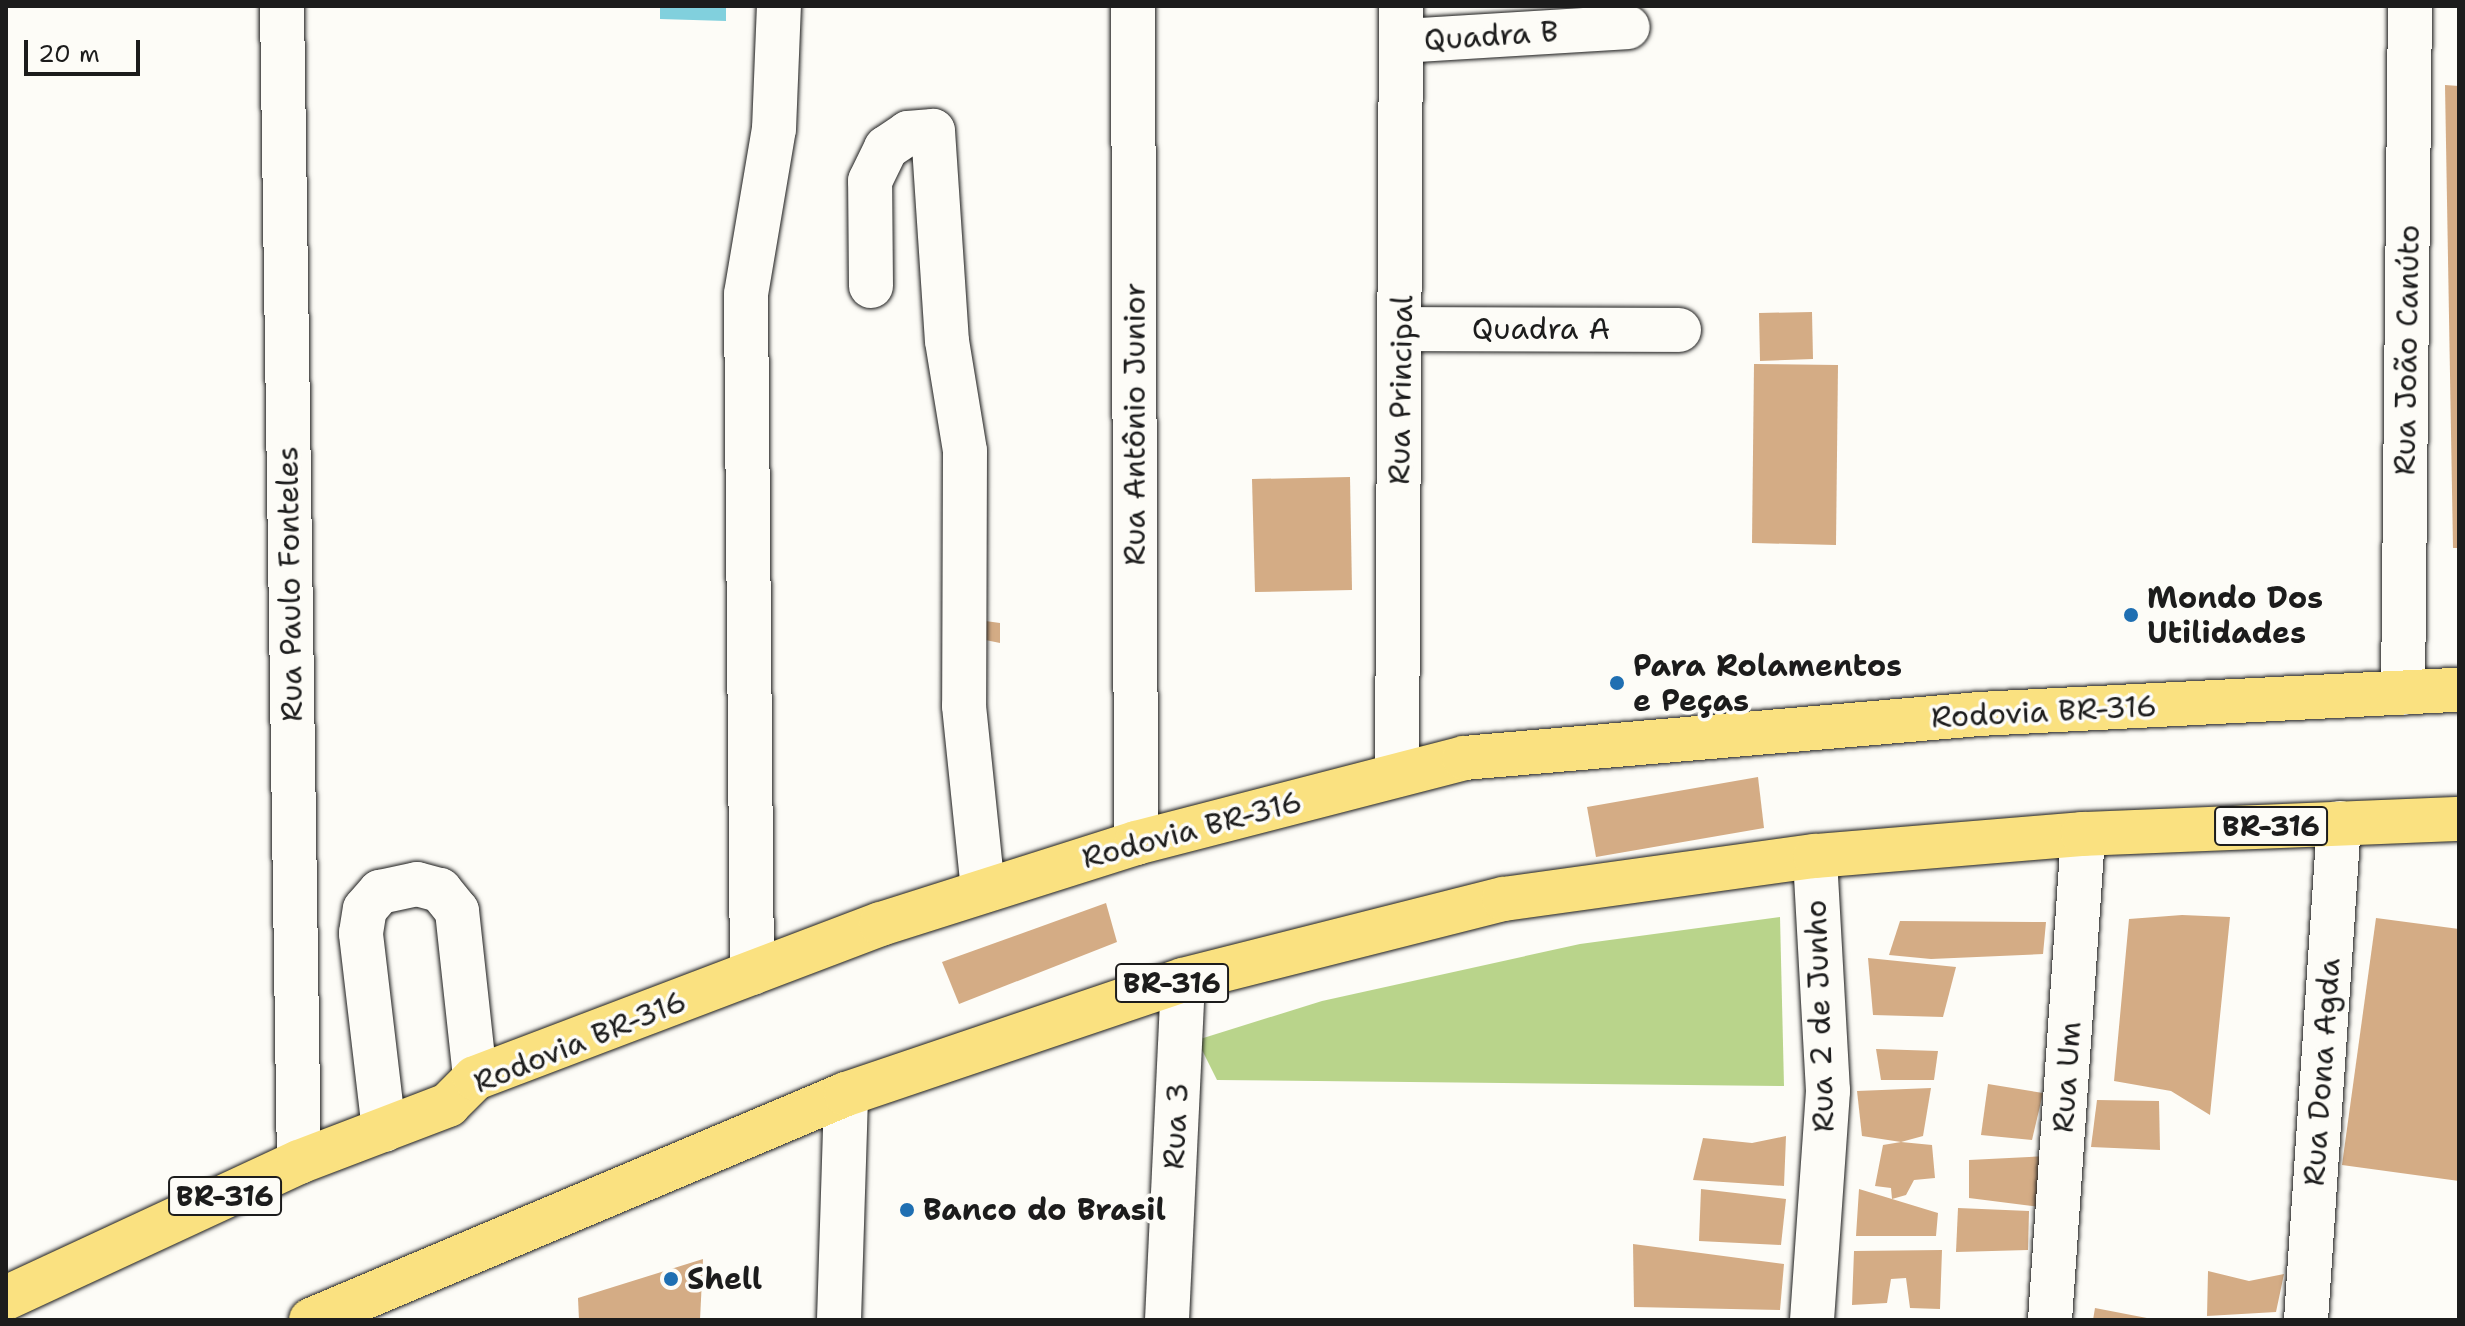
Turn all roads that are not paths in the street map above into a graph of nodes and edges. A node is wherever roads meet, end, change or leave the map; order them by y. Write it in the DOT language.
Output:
graph roads {
  1 [pos="282,6"];
  2 [pos="779,6"];
  3 [pos="1133,6"];
  4 [pos="2410,6"];
  5 [pos="1402,24"];
  6 [pos="1628,27"];
  7 [pos="871,286"];
  8 [pos="1402,329"];
  9 [pos="1679,330"];
  10 [pos="2459,690"];
  11 [pos="2403,693"];
  12 [pos="1397,775"];
  13 [pos="2459,819"];
  14 [pos="2339,823"];
  15 [pos="2083,834"];
  16 [pos="1136,843"];
  17 [pos="1815,856"];
  18 [pos="983,891"];
  19 [pos="752,973"];
  20 [pos="1183,980"];
  21 [pos="475,1078"];
  22 [pos="846,1094"];
  23 [pos="384,1130"];
  24 [pos="299,1162"];
  25 [pos="6,1298"];
  26 [pos="327,1317"];
  27 [pos="839,1320"];
  28 [pos="1167,1320"];
  29 [pos="1812,1320"];
  30 [pos="2050,1320"];
  31 [pos="2306,1320"];
  1 -- 24 [label="street, Rua Paulo Fonteles"];
  2 -- 19 [label="street"];
  3 -- 16 [label="street, Rua Antônio Junior"];
  4 -- 11 [label="street, Rua João Canúto"];
  5 -- 6 [label="street, Quadra B"];
  5 -- 8 [label="street, Rua Principal"];
  7 -- 18 [label="street"];
  8 -- 9 [label="street, Quadra A"];
  8 -- 12 [label="street, Rua Principal"];
  10 -- 11 [label="highway, Rodovia BR-316 / BR-316"];
  11 -- 12 [label="highway, Rodovia BR-316 / BR-316"];
  12 -- 16 [label="highway, Rodovia BR-316 / BR-316"];
  13 -- 14 [label="highway, BR-316"];
  14 -- 15 [label="highway, BR-316"];
  14 -- 31 [label="street, Rua Dona Agda"];
  15 -- 17 [label="highway, BR-316"];
  15 -- 30 [label="street, Rua Um"];
  16 -- 18 [label="highway, Rodovia BR-316 / BR-316"];
  17 -- 20 [label="highway, BR-316"];
  17 -- 29 [label="street, Rua 2 de Junho"];
  18 -- 19 [label="highway, Rodovia BR-316 / BR-316"];
  19 -- 21 [label="highway, Rodovia BR-316 / BR-316"];
  20 -- 22 [label="highway, BR-316"];
  20 -- 28 [label="street, Rua 3"];
  21 -- 23 [label="highway, Rodovia BR-316 / BR-316"];
  21 -- 23 [label="street"];
  22 -- 26 [label="highway, BR-316"];
  22 -- 27 [label="street"];
  23 -- 24 [label="highway, Rodovia BR-316 / BR-316"];
  24 -- 25 [label="highway, Rodovia BR-316 / BR-316"];
}
